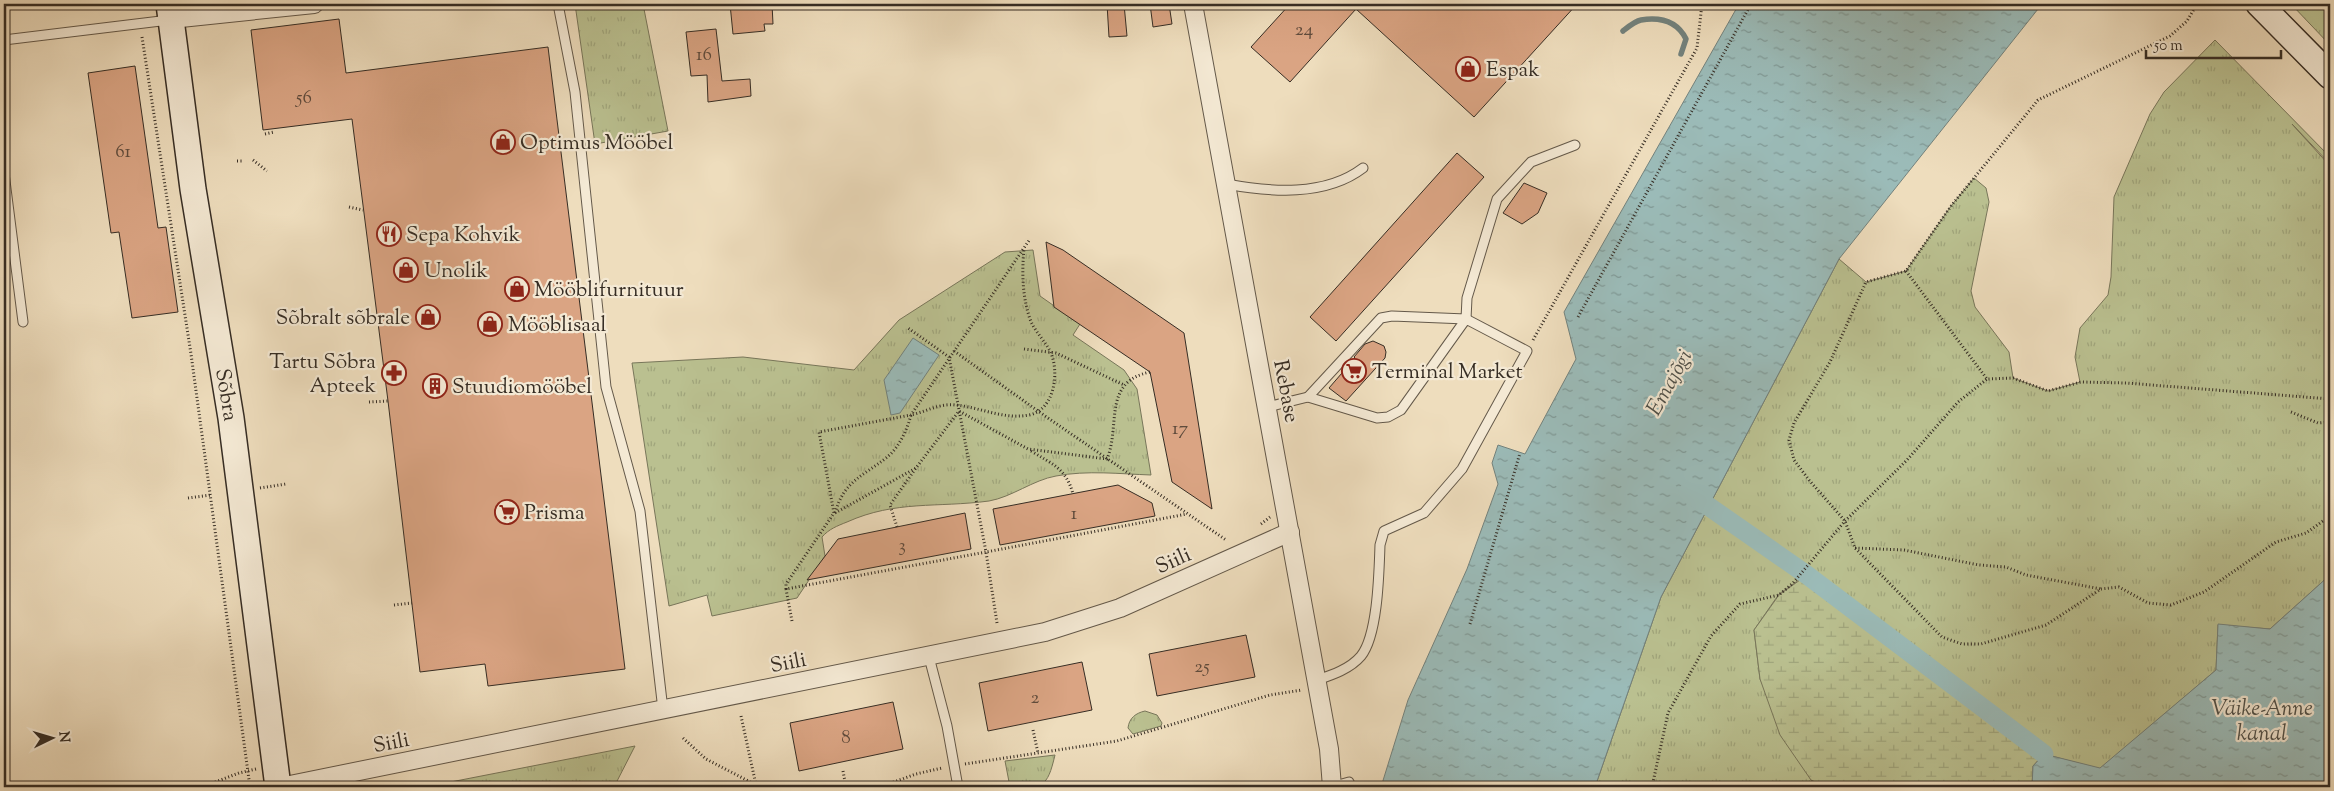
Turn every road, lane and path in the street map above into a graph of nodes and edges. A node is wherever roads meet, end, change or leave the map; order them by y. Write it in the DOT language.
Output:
graph roads {
  1 [pos="314,4"];
  2 [pos="558,4"];
  3 [pos="1193,4"];
  4 [pos="1702,4"];
  5 [pos="1752,4"];
  6 [pos="2197,4"];
  7 [pos="2259,4"];
  8 [pos="170,12"];
  9 [pos="140,23"];
  10 [pos="4,40"];
  11 [pos="2330,76"];
  12 [pos="274,132"];
  13 [pos="265,134"];
  14 [pos="1575,145"];
  15 [pos="253,160"];
  16 [pos="242,161"];
  17 [pos="237,162"];
  18 [pos="1363,168"];
  19 [pos="267,171"];
  20 [pos="4,173"];
  21 [pos="1226,184"];
  22 [pos="349,207"];
  23 [pos="363,210"];
  24 [pos="1030,239"];
  25 [pos="1024,248"];
  26 [pos="1906,271"];
  27 [pos="1578,317"];
  28 [pos="1466,319"];
  29 [pos="23,322"];
  30 [pos="908,328"];
  31 [pos="1024,349"];
  32 [pos="954,350"];
  33 [pos="1527,351"];
  34 [pos="1050,352"];
  35 [pos="949,357"];
  36 [pos="1150,372"];
  37 [pos="1987,379"];
  38 [pos="1124,386"];
  39 [pos="1308,398"];
  40 [pos="2330,399"];
  41 [pos="388,401"];
  42 [pos="369,402"];
  43 [pos="958,405"];
  44 [pos="1267,407"];
  45 [pos="959,411"];
  46 [pos="1039,412"];
  47 [pos="2291,412"];
  48 [pos="911,415"];
  49 [pos="2330,422"];
  50 [pos="2330,430"];
  51 [pos="1028,449"];
  52 [pos="1520,453"];
  53 [pos="1107,459"];
  54 [pos="916,468"];
  55 [pos="286,484"];
  56 [pos="259,488"];
  57 [pos="1073,494"];
  58 [pos="210,495"];
  59 [pos="188,498"];
  60 [pos="2330,500"];
  61 [pos="834,513"];
  62 [pos="1188,514"];
  63 [pos="2330,516"];
  64 [pos="1845,521"];
  65 [pos="897,527"];
  66 [pos="1290,532"];
  67 [pos="1226,540"];
  68 [pos="1854,548"];
  69 [pos="986,552"];
  70 [pos="2102,589"];
  71 [pos="786,590"];
  72 [pos="412,603"];
  73 [pos="394,605"];
  74 [pos="792,621"];
  75 [pos="998,623"];
  76 [pos="1470,624"];
  77 [pos="929,657"];
  78 [pos="1317,684"];
  79 [pos="663,710"];
  80 [pos="741,716"];
  81 [pos="1033,730"];
  82 [pos="683,738"];
  83 [pos="1038,753"];
  84 [pos="954,765"];
  85 [pos="248,771"];
  86 [pos="843,771"];
  87 [pos="278,780"];
  88 [pos="757,786"];
  89 [pos="205,787"];
  90 [pos="250,787"];
  91 [pos="846,787"];
  92 [pos="880,787"];
  93 [pos="958,787"];
  94 [pos="1332,787"];
  95 [pos="1351,787"];
  96 [pos="1652,787"];
  1 -- 8 [label="street"];
  2 -- 79 [label="lane"];
  3 -- 21 [label="street, Rebase"];
  4 -- 33 [label="path"];
  5 -- 27 [label="path"];
  6 -- 26 [label="path"];
  7 -- 11 [label="street"];
  8 -- 9 [label="lane"];
  8 -- 87 [label="street, Sõbra"];
  9 -- 10 [label="lane"];
  9 -- 58 [label="path"];
  12 -- 13 [label="path"];
  14 -- 28 [label="lane"];
  15 -- 19 [label="path"];
  16 -- 17 [label="path"];
  18 -- 21 [label="lane"];
  20 -- 29 [label="lane"];
  21 -- 44 [label="street, Rebase"];
  22 -- 23 [label="path"];
  24 -- 25 [label="path"];
  25 -- 32 [label="path"];
  25 -- 34 [label="path"];
  26 -- 37 [label="path"];
  26 -- 64 [label="path"];
  28 -- 33 [label="lane"];
  28 -- 39 [label="lane"];
  28 -- 39 [label="lane"];
  30 -- 35 [label="path"];
  31 -- 34 [label="path"];
  32 -- 35 [label="path"];
  32 -- 46 [label="path"];
  33 -- 78 [label="lane"];
  34 -- 38 [label="path"];
  34 -- 46 [label="path"];
  35 -- 43 [label="path"];
  35 -- 48 [label="path"];
  36 -- 38 [label="path"];
  37 -- 40 [label="path"];
  37 -- 64 [label="path"];
  38 -- 53 [label="path"];
  39 -- 44 [label="lane"];
  41 -- 42 [label="path"];
  43 -- 45 [label="path"];
  43 -- 46 [label="path"];
  43 -- 48 [label="path"];
  44 -- 66 [label="street, Rebase"];
  45 -- 51 [label="path"];
  45 -- 54 [label="path"];
  45 -- 69 [label="path"];
  46 -- 53 [label="path"];
  47 -- 49 [label="path"];
  48 -- 61 [label="path"];
  48 -- 61 [label="path"];
  50 -- 60 [label="path"];
  51 -- 53 [label="path"];
  51 -- 57 [label="path"];
  52 -- 76 [label="path"];
  53 -- 62 [label="path"];
  54 -- 61 [label="path"];
  54 -- 65 [label="path"];
  55 -- 56 [label="path"];
  58 -- 59 [label="path"];
  58 -- 85 [label="path"];
  61 -- 71 [label="path"];
  62 -- 67 [label="path"];
  62 -- 69 [label="path"];
  63 -- 70 [label="path"];
  64 -- 68 [label="path"];
  64 -- 96 [label="path"];
  66 -- 77 [label="street, Siili"];
  66 -- 78 [label="street, Rebase"];
  68 -- 70 [label="path"];
  68 -- 70 [label="path"];
  69 -- 71 [label="path"];
  69 -- 75 [label="path"];
  71 -- 74 [label="path"];
  72 -- 73 [label="path"];
  77 -- 79 [label="street, Siili"];
  77 -- 84 [label="lane"];
  78 -- 83 [label="path"];
  78 -- 94 [label="street, Rebase"];
  79 -- 87 [label="street, Siili"];
  80 -- 88 [label="path"];
  81 -- 83 [label="path"];
  82 -- 88 [label="path"];
  83 -- 84 [label="path"];
  84 -- 92 [label="path"];
  84 -- 93 [label="lane"];
  85 -- 87 [label="path"];
  85 -- 89 [label="path"];
  85 -- 90 [label="path"];
  86 -- 91 [label="path"];
  94 -- 95 [label="lane"];
}
